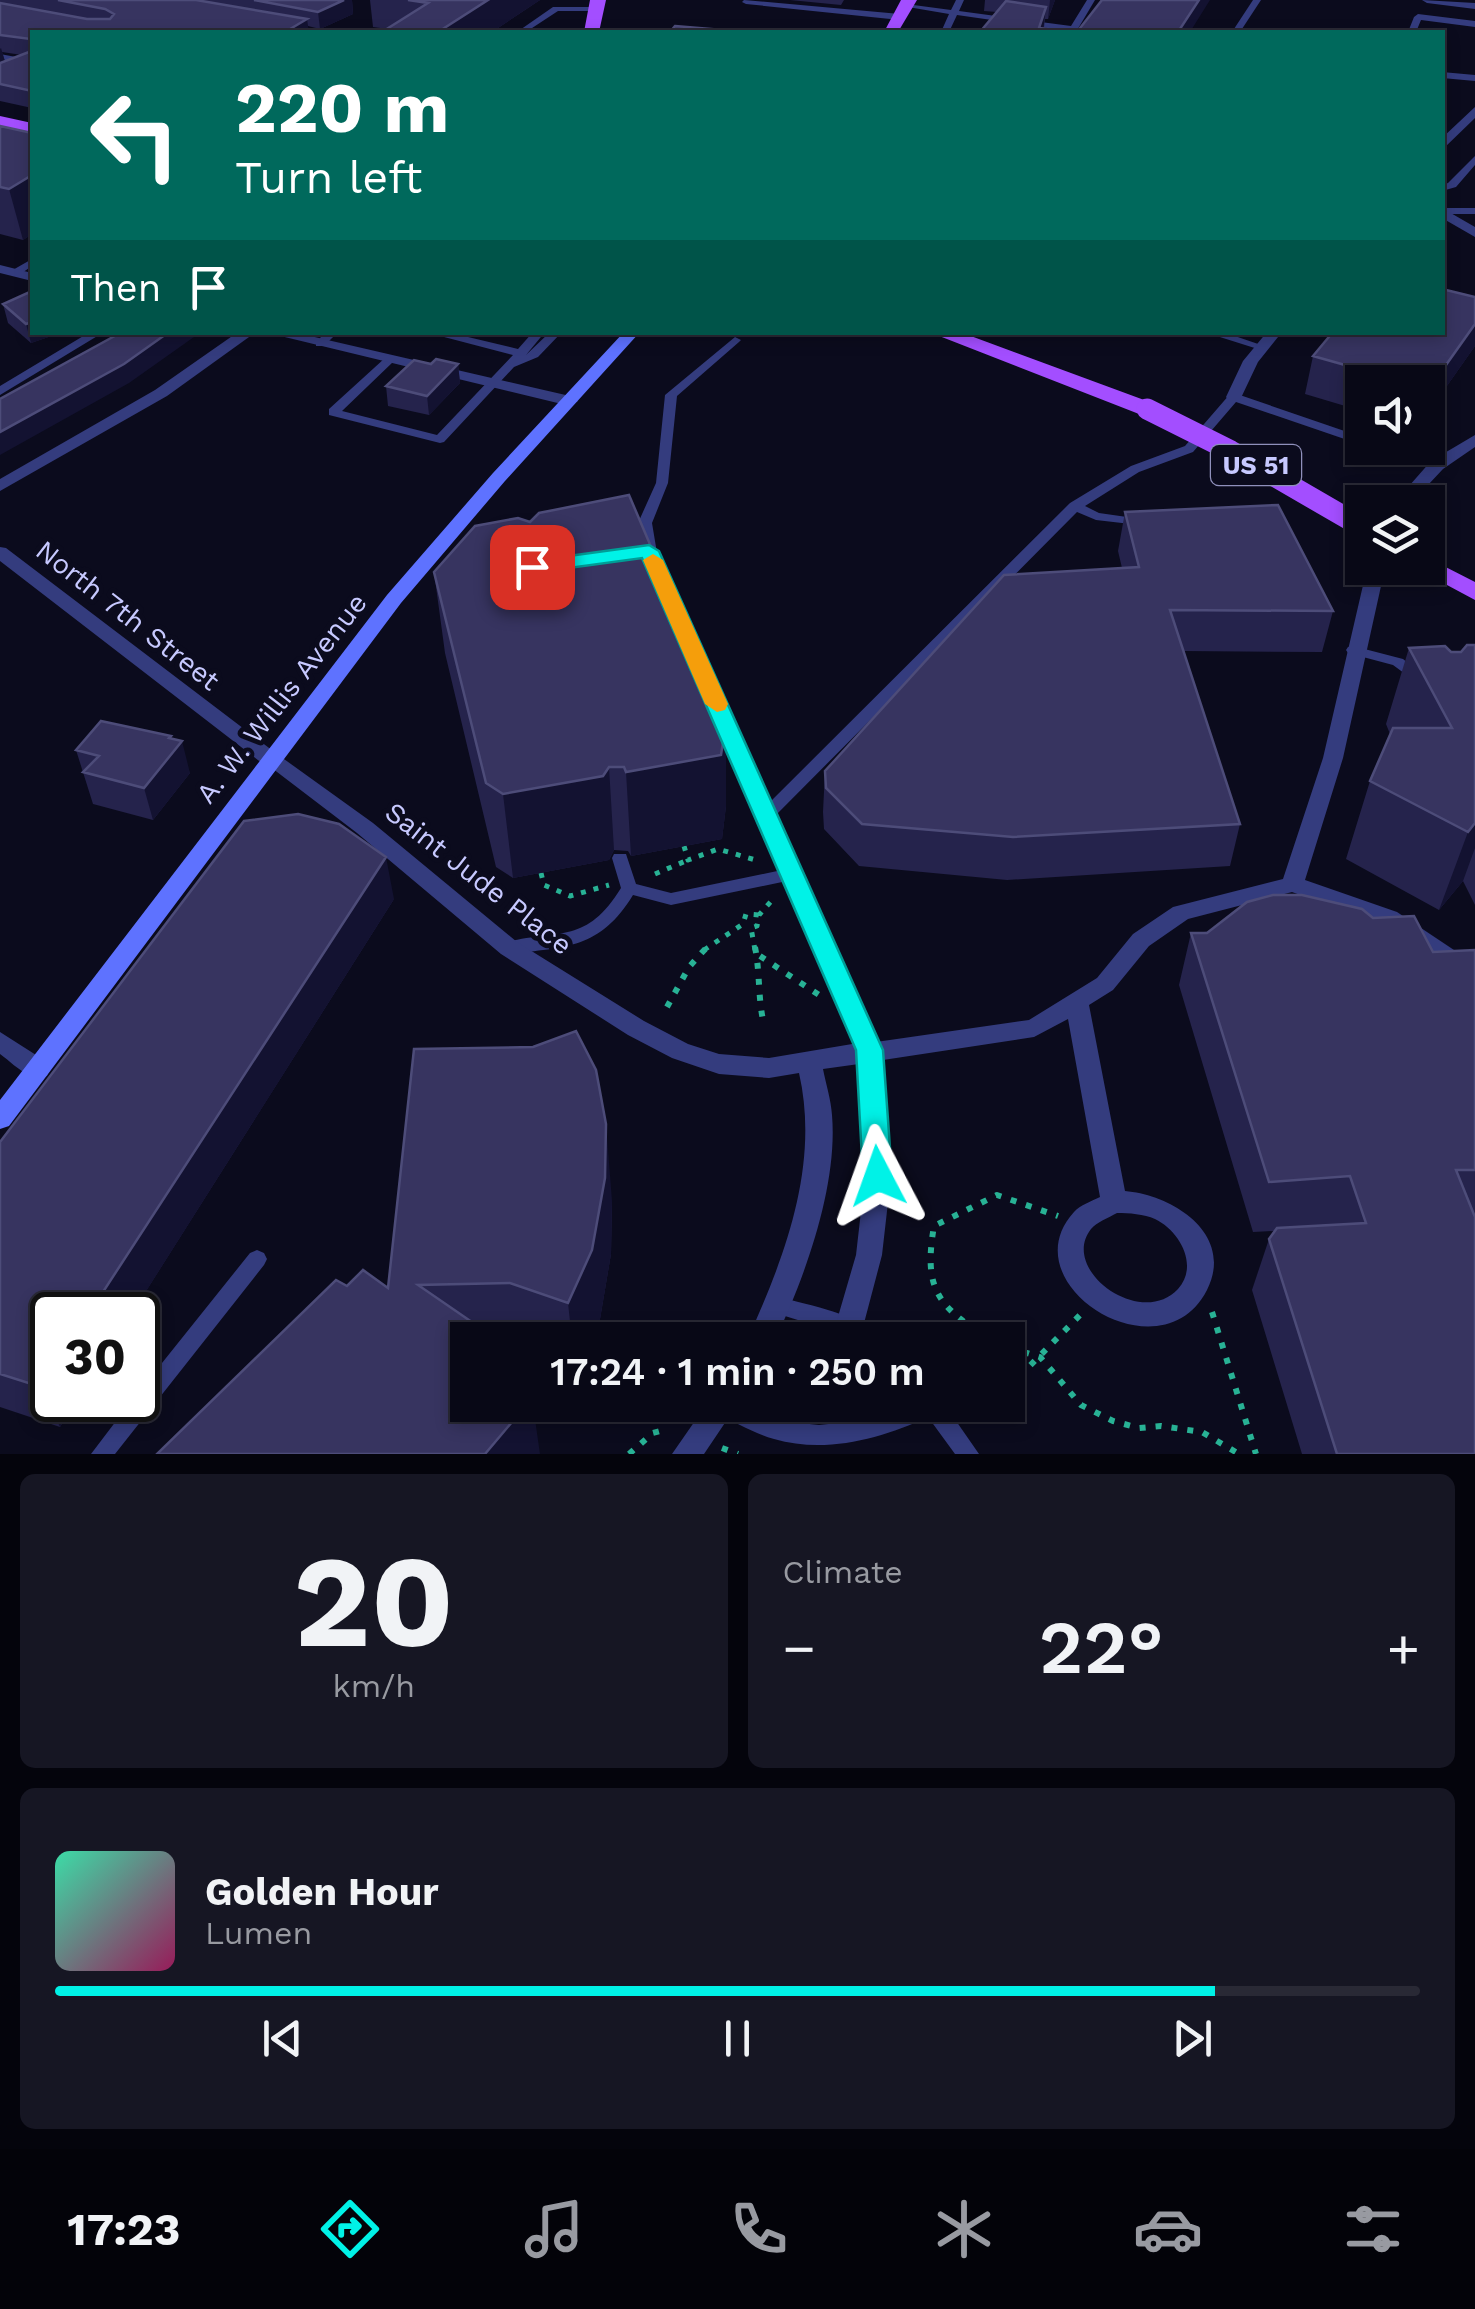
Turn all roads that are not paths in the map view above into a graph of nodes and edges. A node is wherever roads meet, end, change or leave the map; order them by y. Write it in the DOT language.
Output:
graph roads {
  1 [pos="1091,0"];
  2 [pos="1257,0"];
  3 [pos="1426,0"];
  4 [pos="746,2"];
  5 [pos="1454,2"];
  6 [pos="597,5"];
  7 [pos="958,5"];
  8 [pos="1475,6"];
  9 [pos="898,20"];
  10 [pos="990,20"];
  11 [pos="1475,24"];
  12 [pos="524,30"];
  13 [pos="592,30"];
  14 [pos="947,30"];
  15 [pos="986,30"];
  16 [pos="1065,30"];
  17 [pos="1074,30"];
  18 [pos="1237,30"];
  19 [pos="1413,30"];
  20 [pos="0,57"];
  21 [pos="30,63"];
  22 [pos="30,63"];
  23 [pos="1445,75"];
  24 [pos="1474,76"];
  25 [pos="0,77"];
  26 [pos="1475,110"];
  27 [pos="0,121"];
  28 [pos="30,128"];
  29 [pos="0,139"];
  30 [pos="1445,143"];
  31 [pos="30,146"];
  32 [pos="1475,158"];
  33 [pos="1445,187"];
  34 [pos="1475,211"];
  35 [pos="1445,212"];
  36 [pos="1445,214"];
  37 [pos="1475,233"];
  38 [pos="93,335"];
  39 [pos="245,335"];
  40 [pos="299,335"];
  41 [pos="443,335"];
  42 [pos="484,335"];
  43 [pos="537,335"];
  44 [pos="554,335"];
  45 [pos="630,335"];
  46 [pos="947,335"];
  47 [pos="1221,335"];
  48 [pos="1272,335"];
  49 [pos="327,338"];
  50 [pos="735,340"];
  51 [pos="476,343"];
  52 [pos="1262,346"];
  53 [pos="521,352"];
  54 [pos="389,360"];
  55 [pos="506,368"];
  56 [pos="492,383"];
  57 [pos="0,391"];
  58 [pos="1234,396"];
  59 [pos="570,401"];
  60 [pos="1345,435"];
  61 [pos="1475,440"];
  62 [pos="1419,485"];
  63 [pos="0,486"];
  64 [pos="1075,506"];
  65 [pos="1345,517"];
  66 [pos="1163,524"];
  67 [pos="649,551"];
  68 [pos="0,552"];
  69 [pos="630,554"];
  70 [pos="657,570"];
  71 [pos="1445,575"];
  72 [pos="1371,585"];
  73 [pos="1472,590"];
  74 [pos="1353,650"];
  75 [pos="1420,687"];
  76 [pos="712,694"];
  77 [pos="270,760"];
  78 [pos="766,816"];
  79 [pos="620,858"];
  80 [pos="792,874"];
  81 [pos="1293,884"];
  82 [pos="621,886"];
  83 [pos="510,948"];
  84 [pos="1475,976"];
  85 [pos="1076,1004"];
  86 [pos="0,1041"];
  87 [pos="870,1050"];
  88 [pos="809,1062"];
  89 [pos="38,1069"];
  90 [pos="0,1119"];
  91 [pos="1114,1202"];
  92 [pos="257,1259"];
  93 [pos="779,1306"];
  94 [pos="771,1322"];
  95 [pos="826,1322"];
  96 [pos="859,1322"];
  97 [pos="711,1422"];
  98 [pos="759,1422"];
  99 [pos="895,1422"];
  100 [pos="944,1422"];
  101 [pos="694,1444"];
  102 [pos="102,1454"];
  103 [pos="968,1454"];
  1 -- 17 [label="lane"];
  2 -- 18 [label="lane"];
  3 -- 5 [label="street"];
  4 -- 9 [label="lane"];
  5 -- 8 [label="street"];
  6 -- 12 [label="lane"];
  6 -- 13 [label="main road"];
  7 -- 9 [label="lane"];
  7 -- 10 [label="lane"];
  7 -- 14 [label="lane"];
  10 -- 15 [label="lane"];
  10 -- 16 [label="lane"];
  11 -- 19 [label="lane"];
  20 -- 21 [label="street"];
  22 -- 25 [label="street"];
  23 -- 24 [label="lane"];
  26 -- 30 [label="street"];
  27 -- 28 [label="main road"];
  29 -- 31 [label="main road"];
  32 -- 33 [label="lane"];
  34 -- 35 [label="lane"];
  36 -- 37 [label="street"];
  38 -- 57 [label="lane"];
  39 -- 63 [label="street"];
  40 -- 49 [label="street"];
  41 -- 51 [label="lane"];
  42 -- 51 [label="lane"];
  43 -- 53 [label="lane"];
  44 -- 55 [label="lane"];
  45 -- 59 [label="main road, A. W. Willis Avenue"];
  46 -- 65 [label="main road, US 51, bridge"];
  47 -- 52 [label="lane"];
  48 -- 52 [label="street"];
  49 -- 54 [label="street"];
  50 -- 67 [label="lane"];
  51 -- 53 [label="lane"];
  52 -- 58 [label="street"];
  53 -- 55 [label="lane"];
  54 -- 56 [label="street"];
  54 -- 56 [label="lane"];
  55 -- 56 [label="lane"];
  56 -- 59 [label="street"];
  58 -- 60 [label="lane"];
  58 -- 64 [label="lane"];
  59 -- 77 [label="main road, A. W. Willis Avenue"];
  61 -- 62 [label="street"];
  64 -- 66 [label="lane"];
  64 -- 78 [label="lane"];
  67 -- 69 [label="lane"];
  67 -- 70 [label="lane"];
  68 -- 77 [label="street, North 7th Street"];
  71 -- 73 [label="main road"];
  72 -- 74 [label="street"];
  74 -- 75 [label="lane"];
  74 -- 81 [label="street"];
  76 -- 78 [label="lane"];
  77 -- 83 [label="street, Saint Jude Place"];
  77 -- 89 [label="main road, A. W. Willis Avenue"];
  78 -- 80 [label="lane"];
  79 -- 82 [label="lane"];
  80 -- 82 [label="lane"];
  80 -- 87 [label="lane"];
  81 -- 84 [label="street"];
  81 -- 85 [label="street, Saint Jude Place"];
  82 -- 83 [label="lane"];
  83 -- 88 [label="street, Saint Jude Place"];
  85 -- 87 [label="street, Saint Jude Place"];
  85 -- 91 [label="street"];
  86 -- 89 [label="street"];
  87 -- 88 [label="street, Saint Jude Place"];
  87 -- 96 [label="street"];
  88 -- 93 [label="street"];
  89 -- 90 [label="main road, A. W. Willis Avenue"];
  91 -- 91 [label="street"];
  92 -- 102 [label="lane"];
  93 -- 94 [label="street"];
  93 -- 95 [label="lane"];
  97 -- 101 [label="street"];
  98 -- 99 [label="lane"];
  100 -- 103 [label="lane"];
}
